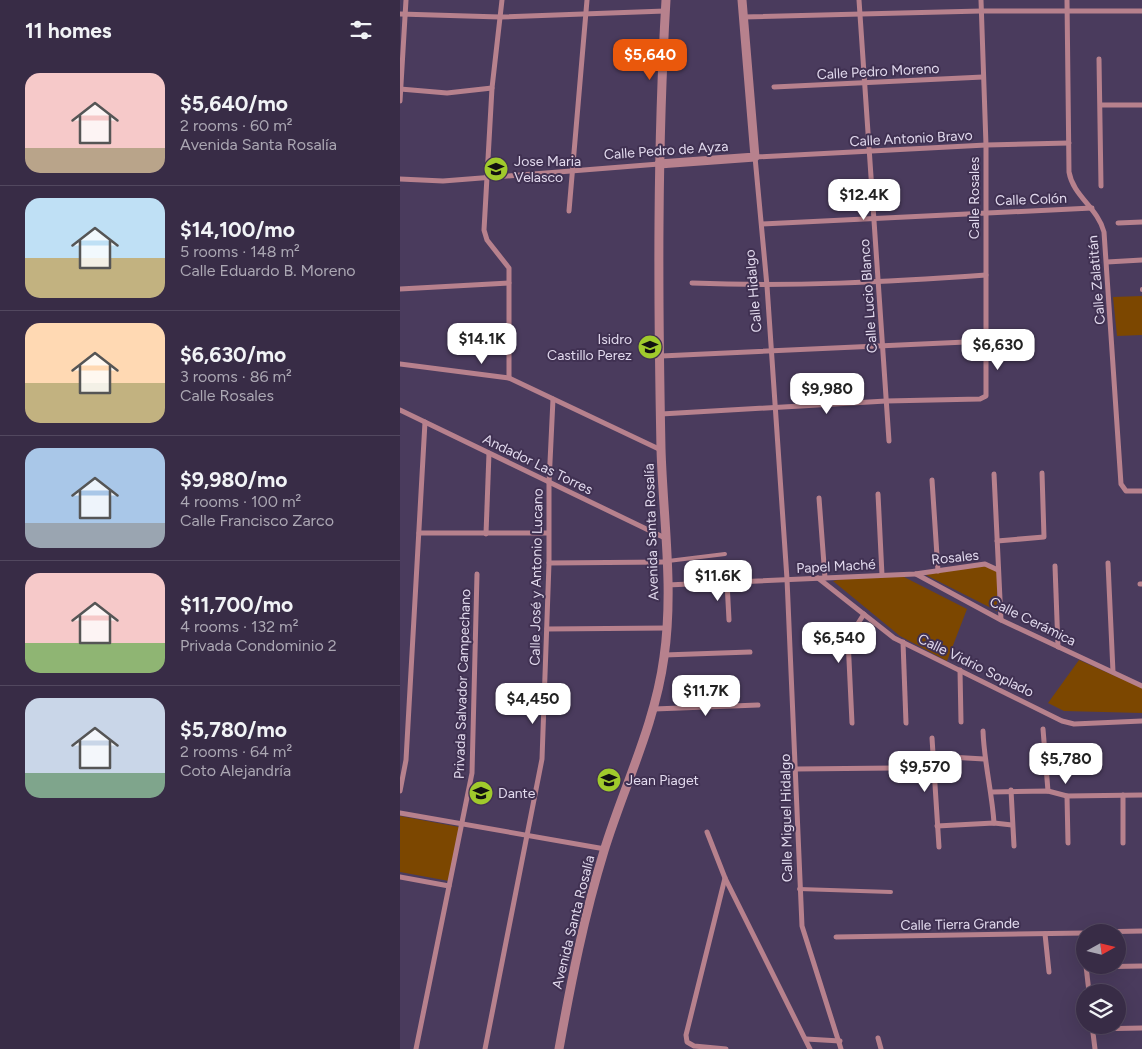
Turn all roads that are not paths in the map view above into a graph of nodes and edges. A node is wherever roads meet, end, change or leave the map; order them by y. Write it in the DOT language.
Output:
graph roads {
  1 [pos="406,0"];
  2 [pos="502,0"];
  3 [pos="587,0"];
  4 [pos="666,0"];
  5 [pos="742,0"];
  6 [pos="859,0"];
  7 [pos="981,0"];
  8 [pos="1067,0"];
  9 [pos="665,11"];
  10 [pos="981,11"];
  11 [pos="1067,11"];
  12 [pos="1142,11"];
  13 [pos="586,13"];
  14 [pos="402,14"];
  15 [pos="861,15"];
  16 [pos="500,17"];
  17 [pos="744,17"];
  18 [pos="1099,59"];
  19 [pos="984,77"];
  20 [pos="865,83"];
  21 [pos="774,87"];
  22 [pos="492,88"];
  23 [pos="400,89"];
  24 [pos="400,101"];
  25 [pos="1101,105"];
  26 [pos="1142,105"];
  27 [pos="1069,144"];
  28 [pos="986,145"];
  29 [pos="870,151"];
  30 [pos="755,157"];
  31 [pos="659,164"];
  32 [pos="572,171"];
  33 [pos="487,178"];
  34 [pos="400,179"];
  35 [pos="1101,186"];
  36 [pos="1092,208"];
  37 [pos="569,211"];
  38 [pos="986,212"];
  39 [pos="874,218"];
  40 [pos="1142,222"];
  41 [pos="1118,223"];
  42 [pos="762,224"];
  43 [pos="1142,260"];
  44 [pos="1107,262"];
  45 [pos="986,275"];
  46 [pos="878,282"];
  47 [pos="692,283"];
  48 [pos="510,284"];
  49 [pos="767,286"];
  50 [pos="400,289"];
  51 [pos="988,341"];
  52 [pos="882,345"];
  53 [pos="772,351"];
  54 [pos="661,356"];
  55 [pos="400,364"];
  56 [pos="509,378"];
  57 [pos="554,399"];
  58 [pos="886,401"];
  59 [pos="775,407"];
  60 [pos="400,410"];
  61 [pos="661,414"];
  62 [pos="425,422"];
  63 [pos="889,442"];
  64 [pos="661,450"];
  65 [pos="489,453"];
  66 [pos="1042,473"];
  67 [pos="994,474"];
  68 [pos="932,480"];
  69 [pos="549,483"];
  70 [pos="1142,490"];
  71 [pos="878,494"];
  72 [pos="819,498"];
  73 [pos="419,533"];
  74 [pos="486,534"];
  75 [pos="548,534"];
  76 [pos="665,538"];
  77 [pos="997,542"];
  78 [pos="725,554"];
  79 [pos="666,562"];
  80 [pos="549,563"];
  81 [pos="1108,563"];
  82 [pos="1055,566"];
  83 [pos="998,570"];
  84 [pos="938,571"];
  85 [pos="477,574"];
  86 [pos="915,574"];
  87 [pos="882,575"];
  88 [pos="818,578"];
  89 [pos="825,578"];
  90 [pos="787,579"];
  91 [pos="727,582"];
  92 [pos="668,585"];
  93 [pos="864,614"];
  94 [pos="729,620"];
  95 [pos="1000,620"];
  96 [pos="666,628"];
  97 [pos="547,629"];
  98 [pos="903,642"];
  99 [pos="1058,647"];
  100 [pos="750,652"];
  101 [pos="664,655"];
  102 [pos="960,670"];
  103 [pos="1113,672"];
  104 [pos="1142,686"];
  105 [pos="758,704"];
  106 [pos="654,709"];
  107 [pos="1142,721"];
  108 [pos="961,722"];
  109 [pos="852,723"];
  110 [pos="906,723"];
  111 [pos="1043,729"];
  112 [pos="983,731"];
  113 [pos="932,738"];
  114 [pos="932,756"];
  115 [pos="984,759"];
  116 [pos="895,768"];
  117 [pos="796,769"];
  118 [pos="1011,790"];
  119 [pos="400,791"];
  120 [pos="1048,791"];
  121 [pos="992,792"];
  122 [pos="1142,794"];
  123 [pos="1123,795"];
  124 [pos="1067,796"];
  125 [pos="400,813"];
  126 [pos="994,823"];
  127 [pos="463,825"];
  128 [pos="1012,825"];
  129 [pos="937,826"];
  130 [pos="707,832"];
  131 [pos="528,836"];
  132 [pos="1068,843"];
  133 [pos="1123,843"];
  134 [pos="1014,846"];
  135 [pos="939,848"];
  136 [pos="605,850"];
  137 [pos="400,877"];
  138 [pos="725,878"];
  139 [pos="449,886"];
  140 [pos="798,889"];
  141 [pos="892,892"];
  142 [pos="1126,931"];
  143 [pos="1142,931"];
  144 [pos="1076,933"];
  145 [pos="1045,934"];
  146 [pos="836,937"];
  147 [pos="1126,966"];
  148 [pos="1142,966"];
  149 [pos="1049,972"];
  150 [pos="1126,1028"];
  151 [pos="1142,1028"];
  152 [pos="1093,1034"];
  153 [pos="878,1038"];
  154 [pos="806,1039"];
  155 [pos="840,1041"];
  156 [pos="416,1049"];
  157 [pos="485,1049"];
  158 [pos="559,1049"];
  159 [pos="726,1049"];
  160 [pos="810,1049"];
  161 [pos="841,1049"];
  162 [pos="880,1049"];
  163 [pos="1095,1049"];
  1 -- 14 [label="street"];
  2 -- 16 [label="street"];
  3 -- 13 [label="street"];
  4 -- 9 [label="street, Avenida Santa Rosalía"];
  5 -- 17 [label="street, Calle Hidalgo"];
  6 -- 15 [label="street, Calle Lucio Blanco"];
  7 -- 10 [label="street, Calle Rosales"];
  8 -- 11 [label="street, Calle Zalatitán"];
  9 -- 13 [label="street"];
  9 -- 31 [label="street, Avenida Santa Rosalía"];
  10 -- 11 [label="street"];
  10 -- 15 [label="street"];
  10 -- 19 [label="street, Calle Rosales"];
  11 -- 12 [label="street"];
  11 -- 27 [label="street, Calle Zalatitán"];
  13 -- 16 [label="street"];
  13 -- 32 [label="street"];
  14 -- 16 [label="street"];
  14 -- 23 [label="street"];
  15 -- 17 [label="street"];
  15 -- 20 [label="street, Calle Lucio Blanco"];
  16 -- 22 [label="street"];
  17 -- 30 [label="street, Calle Hidalgo"];
  18 -- 25 [label="street"];
  19 -- 20 [label="street, Calle Pedro Moreno"];
  19 -- 28 [label="street, Calle Rosales"];
  20 -- 21 [label="street, Calle Pedro Moreno"];
  20 -- 29 [label="street, Calle Lucio Blanco"];
  22 -- 23 [label="street"];
  22 -- 33 [label="street"];
  23 -- 24 [label="street"];
  25 -- 26 [label="street"];
  25 -- 35 [label="street"];
  27 -- 28 [label="street, Calle Antonio Bravo"];
  27 -- 36 [label="street, Calle Zalatitán"];
  28 -- 29 [label="street, Calle Antonio Bravo"];
  28 -- 38 [label="street, Calle Rosales"];
  29 -- 30 [label="street, Calle Antonio Bravo"];
  29 -- 39 [label="street, Calle Lucio Blanco"];
  30 -- 31 [label="street, Calle Pedro de Ayza"];
  30 -- 42 [label="street, Calle Hidalgo"];
  31 -- 32 [label="street, Calle Pedro de Ayza"];
  31 -- 54 [label="street, Avenida Santa Rosalía"];
  32 -- 33 [label="street, Calle Pedro de Ayza"];
  32 -- 37 [label="street"];
  33 -- 34 [label="street, Calle Pedro de Ayza"];
  33 -- 48 [label="street"];
  36 -- 38 [label="street, Calle Colón"];
  36 -- 44 [label="street, Calle Zalatitán"];
  38 -- 39 [label="street, Calle Colón"];
  38 -- 45 [label="street, Calle Rosales"];
  39 -- 42 [label="street, Calle Colón"];
  39 -- 46 [label="street, Calle Lucio Blanco"];
  40 -- 41 [label="street"];
  42 -- 49 [label="street, Calle Hidalgo"];
  43 -- 44 [label="street"];
  44 -- 70 [label="street, Calle Zalatitán"];
  45 -- 46 [label="street"];
  45 -- 51 [label="street, Calle Rosales"];
  46 -- 49 [label="street"];
  46 -- 52 [label="street, Calle Lucio Blanco"];
  47 -- 49 [label="street"];
  48 -- 50 [label="street"];
  48 -- 56 [label="street"];
  49 -- 53 [label="street, Calle Hidalgo"];
  51 -- 52 [label="street"];
  51 -- 58 [label="street, Calle Rosales"];
  52 -- 53 [label="street"];
  52 -- 58 [label="street, Calle Lucio Blanco"];
  53 -- 54 [label="street"];
  53 -- 59 [label="street, Calle Hidalgo"];
  54 -- 61 [label="street, Avenida Santa Rosalía"];
  55 -- 56 [label="street"];
  56 -- 57 [label="street"];
  57 -- 64 [label="street"];
  57 -- 69 [label="street, Calle José y Antonio Lucano"];
  58 -- 59 [label="street"];
  58 -- 63 [label="street, Calle Lucio Blanco"];
  59 -- 61 [label="street"];
  59 -- 90 [label="street, Calle Hidalgo"];
  60 -- 62 [label="street, Andador Las Torres"];
  61 -- 64 [label="street, Avenida Santa Rosalía"];
  62 -- 65 [label="street, Andador Las Torres"];
  62 -- 73 [label="street"];
  64 -- 76 [label="street, Avenida Santa Rosalía"];
  65 -- 69 [label="street, Andador Las Torres"];
  65 -- 74 [label="street"];
  66 -- 77 [label="street"];
  67 -- 77 [label="street"];
  68 -- 84 [label="street"];
  69 -- 75 [label="street, Calle José y Antonio Lucano"];
  69 -- 76 [label="street, Andador Las Torres"];
  71 -- 87 [label="street"];
  72 -- 89 [label="street"];
  73 -- 74 [label="street"];
  73 -- 119 [label="street"];
  74 -- 75 [label="street"];
  75 -- 80 [label="street, Calle José y Antonio Lucano"];
  76 -- 79 [label="street, Avenida Santa Rosalía"];
  77 -- 83 [label="street"];
  78 -- 79 [label="lane"];
  79 -- 80 [label="street"];
  79 -- 92 [label="street, Avenida Santa Rosalía"];
  80 -- 97 [label="street, Calle José y Antonio Lucano"];
  81 -- 103 [label="street"];
  82 -- 99 [label="street"];
  83 -- 84 [label="street, Rosales"];
  83 -- 95 [label="street"];
  84 -- 86 [label="street, Rosales"];
  85 -- 127 [label="street, Privada Salvador Campechano"];
  86 -- 87 [label="street, Papel Maché"];
  86 -- 95 [label="street, Calle Cerámica"];
  87 -- 89 [label="street, Papel Maché"];
  88 -- 89 [label="street, Papel Maché"];
  88 -- 90 [label="street, Papel Maché"];
  88 -- 93 [label="street, Calle Vidrio Soplado"];
  90 -- 91 [label="street, Papel Maché"];
  90 -- 117 [label="street, Calle Miguel Hidalgo"];
  91 -- 92 [label="street, Papel Maché"];
  91 -- 94 [label="street"];
  92 -- 96 [label="street, Avenida Santa Rosalía"];
  93 -- 98 [label="street, Calle Vidrio Soplado"];
  93 -- 109 [label="street"];
  95 -- 99 [label="street, Calle Cerámica"];
  96 -- 97 [label="street"];
  96 -- 101 [label="street, Avenida Santa Rosalía"];
  97 -- 131 [label="street, Calle José y Antonio Lucano"];
  98 -- 102 [label="street, Calle Vidrio Soplado"];
  98 -- 110 [label="street"];
  99 -- 103 [label="street, Calle Cerámica"];
  100 -- 101 [label="street"];
  101 -- 106 [label="street, Avenida Santa Rosalía"];
  102 -- 107 [label="street, Calle Vidrio Soplado"];
  102 -- 108 [label="street"];
  103 -- 104 [label="street, Calle Cerámica"];
  105 -- 106 [label="street"];
  106 -- 136 [label="street, Avenida Santa Rosalía"];
  111 -- 120 [label="street"];
  112 -- 115 [label="street"];
  113 -- 114 [label="street"];
  114 -- 115 [label="street"];
  114 -- 129 [label="street"];
  115 -- 121 [label="street"];
  116 -- 117 [label="street"];
  117 -- 140 [label="street, Calle Miguel Hidalgo"];
  118 -- 120 [label="street"];
  118 -- 121 [label="street"];
  118 -- 128 [label="street"];
  120 -- 124 [label="street"];
  121 -- 126 [label="street"];
  122 -- 123 [label="street"];
  123 -- 124 [label="street"];
  123 -- 133 [label="street"];
  124 -- 132 [label="street"];
  125 -- 127 [label="street"];
  126 -- 128 [label="street"];
  126 -- 129 [label="street"];
  127 -- 131 [label="street"];
  127 -- 139 [label="street, Privada Salvador Campechano"];
  128 -- 134 [label="street"];
  129 -- 135 [label="street"];
  130 -- 138 [label="street"];
  131 -- 136 [label="street"];
  131 -- 157 [label="street, Calle José y Antonio Lucano"];
  136 -- 158 [label="street, Avenida Santa Rosalía"];
  137 -- 139 [label="street"];
  138 -- 154 [label="street"];
  138 -- 159 [label="street"];
  139 -- 156 [label="street, Privada Salvador Campechano"];
  140 -- 141 [label="lane"];
  140 -- 155 [label="street, Calle Miguel Hidalgo"];
  142 -- 143 [label="street"];
  144 -- 145 [label="street, Calle Tierra Grande"];
  145 -- 146 [label="street, Calle Tierra Grande"];
  145 -- 149 [label="street"];
  147 -- 148 [label="street"];
  150 -- 151 [label="street"];
  152 -- 163 [label="street"];
  153 -- 162 [label="street"];
  154 -- 155 [label="street"];
  154 -- 160 [label="street"];
  155 -- 161 [label="street, Calle Miguel Hidalgo"];
}
